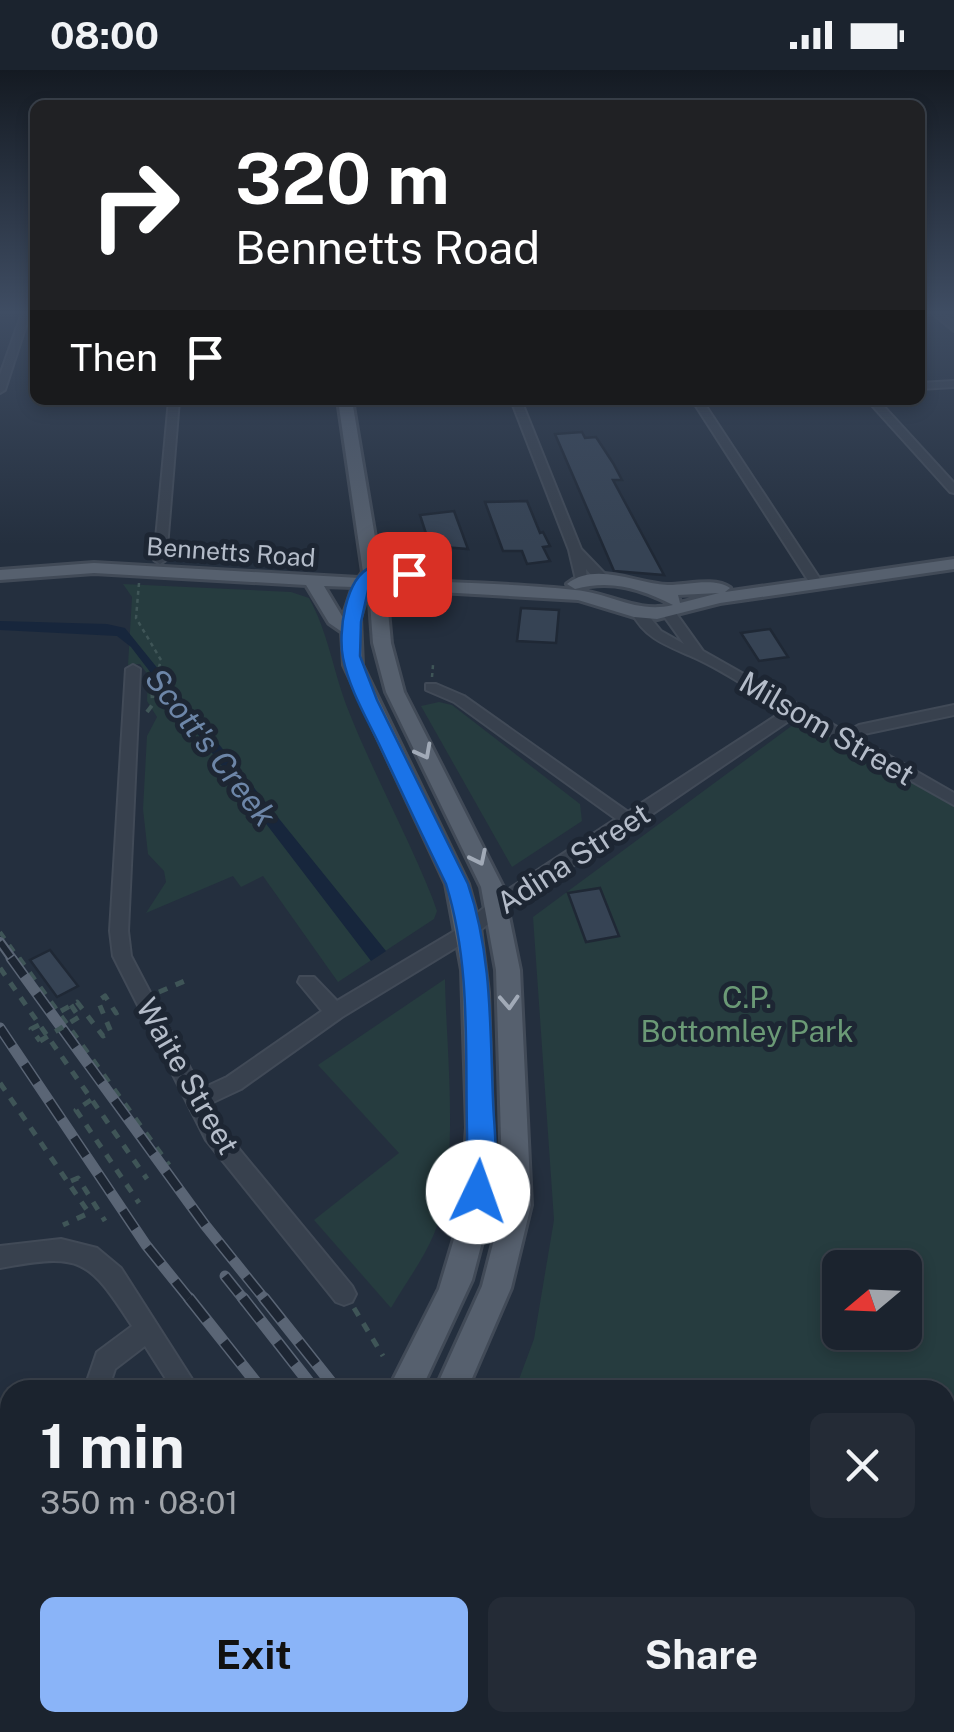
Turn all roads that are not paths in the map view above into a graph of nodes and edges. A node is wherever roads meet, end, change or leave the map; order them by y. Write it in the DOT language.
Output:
graph roads {
  1 [pos="174,405"];
  2 [pos="346,405"];
  3 [pos="518,405"];
  4 [pos="700,405"];
  5 [pos="877,405"];
  6 [pos="954,490"];
  7 [pos="575,550"];
  8 [pos="954,554"];
  9 [pos="160,560"];
  10 [pos="0,564"];
  11 [pos="954,564"];
  12 [pos="0,575"];
  13 [pos="602,580"];
  14 [pos="815,580"];
  15 [pos="370,581"];
  16 [pos="313,582"];
  17 [pos="579,586"];
  18 [pos="448,590"];
  19 [pos="666,590"];
  20 [pos="380,610"];
  21 [pos="671,610"];
  22 [pos="639,613"];
  23 [pos="352,631"];
  24 [pos="700,655"];
  25 [pos="133,669"];
  26 [pos="431,686"];
  27 [pos="796,710"];
  28 [pos="954,710"];
  29 [pos="848,739"];
  30 [pos="954,800"];
  31 [pos="630,821"];
  32 [pos="498,906"];
  33 [pos="470,929"];
  34 [pos="307,982"];
  35 [pos="335,1012"];
  36 [pos="196,1100"];
  37 [pos="0,1257"];
  38 [pos="344,1294"];
  39 [pos="148,1329"];
  40 [pos="99,1380"];
  41 [pos="181,1380"];
  42 [pos="409,1380"];
  43 [pos="455,1380"];
  1 -- 9 [label="street"];
  2 -- 15 [label="main road"];
  3 -- 7 [label="street"];
  4 -- 14 [label="street"];
  5 -- 6 [label="street"];
  7 -- 13 [label="street"];
  7 -- 17 [label="street"];
  8 -- 14 [label="main road"];
  9 -- 10 [label="main road, Bennetts Road"];
  9 -- 15 [label="main road, Bennetts Road"];
  11 -- 14 [label="main road"];
  12 -- 16 [label="main road, Bennetts Road"];
  13 -- 17 [label="main road"];
  13 -- 19 [label="main road"];
  14 -- 19 [label="main road"];
  14 -- 21 [label="main road"];
  15 -- 16 [label="main road, Bennetts Road"];
  15 -- 17 [label="main road, Bennetts Road"];
  15 -- 18 [label="main road, Bennetts Road"];
  15 -- 20 [label="main road"];
  15 -- 23 [label="main road"];
  16 -- 23 [label="main road"];
  17 -- 18 [label="main road, Bennetts Road"];
  17 -- 22 [label="main road"];
  18 -- 20 [label="main road"];
  19 -- 21 [label="main road"];
  20 -- 32 [label="main road, one-way"];
  21 -- 22 [label="main road"];
  21 -- 24 [label="street, Milsom Street"];
  22 -- 24 [label="street, Milsom Street"];
  23 -- 33 [label="main road"];
  24 -- 27 [label="street, Milsom Street"];
  25 -- 36 [label="street, Waite Street"];
  26 -- 31 [label="street"];
  27 -- 29 [label="street, Milsom Street"];
  27 -- 31 [label="street, Adina Street"];
  28 -- 29 [label="street"];
  29 -- 30 [label="street, Milsom Street"];
  31 -- 32 [label="street, Adina Street"];
  32 -- 33 [label="street, Adina Street"];
  32 -- 43 [label="main road, one-way"];
  33 -- 35 [label="street, Adina Street"];
  33 -- 42 [label="main road"];
  34 -- 35 [label="street"];
  35 -- 36 [label="street, Adina Street"];
  36 -- 38 [label="street, Waite Street"];
  37 -- 39 [label="street"];
  39 -- 40 [label="street"];
  39 -- 41 [label="street"];
}
